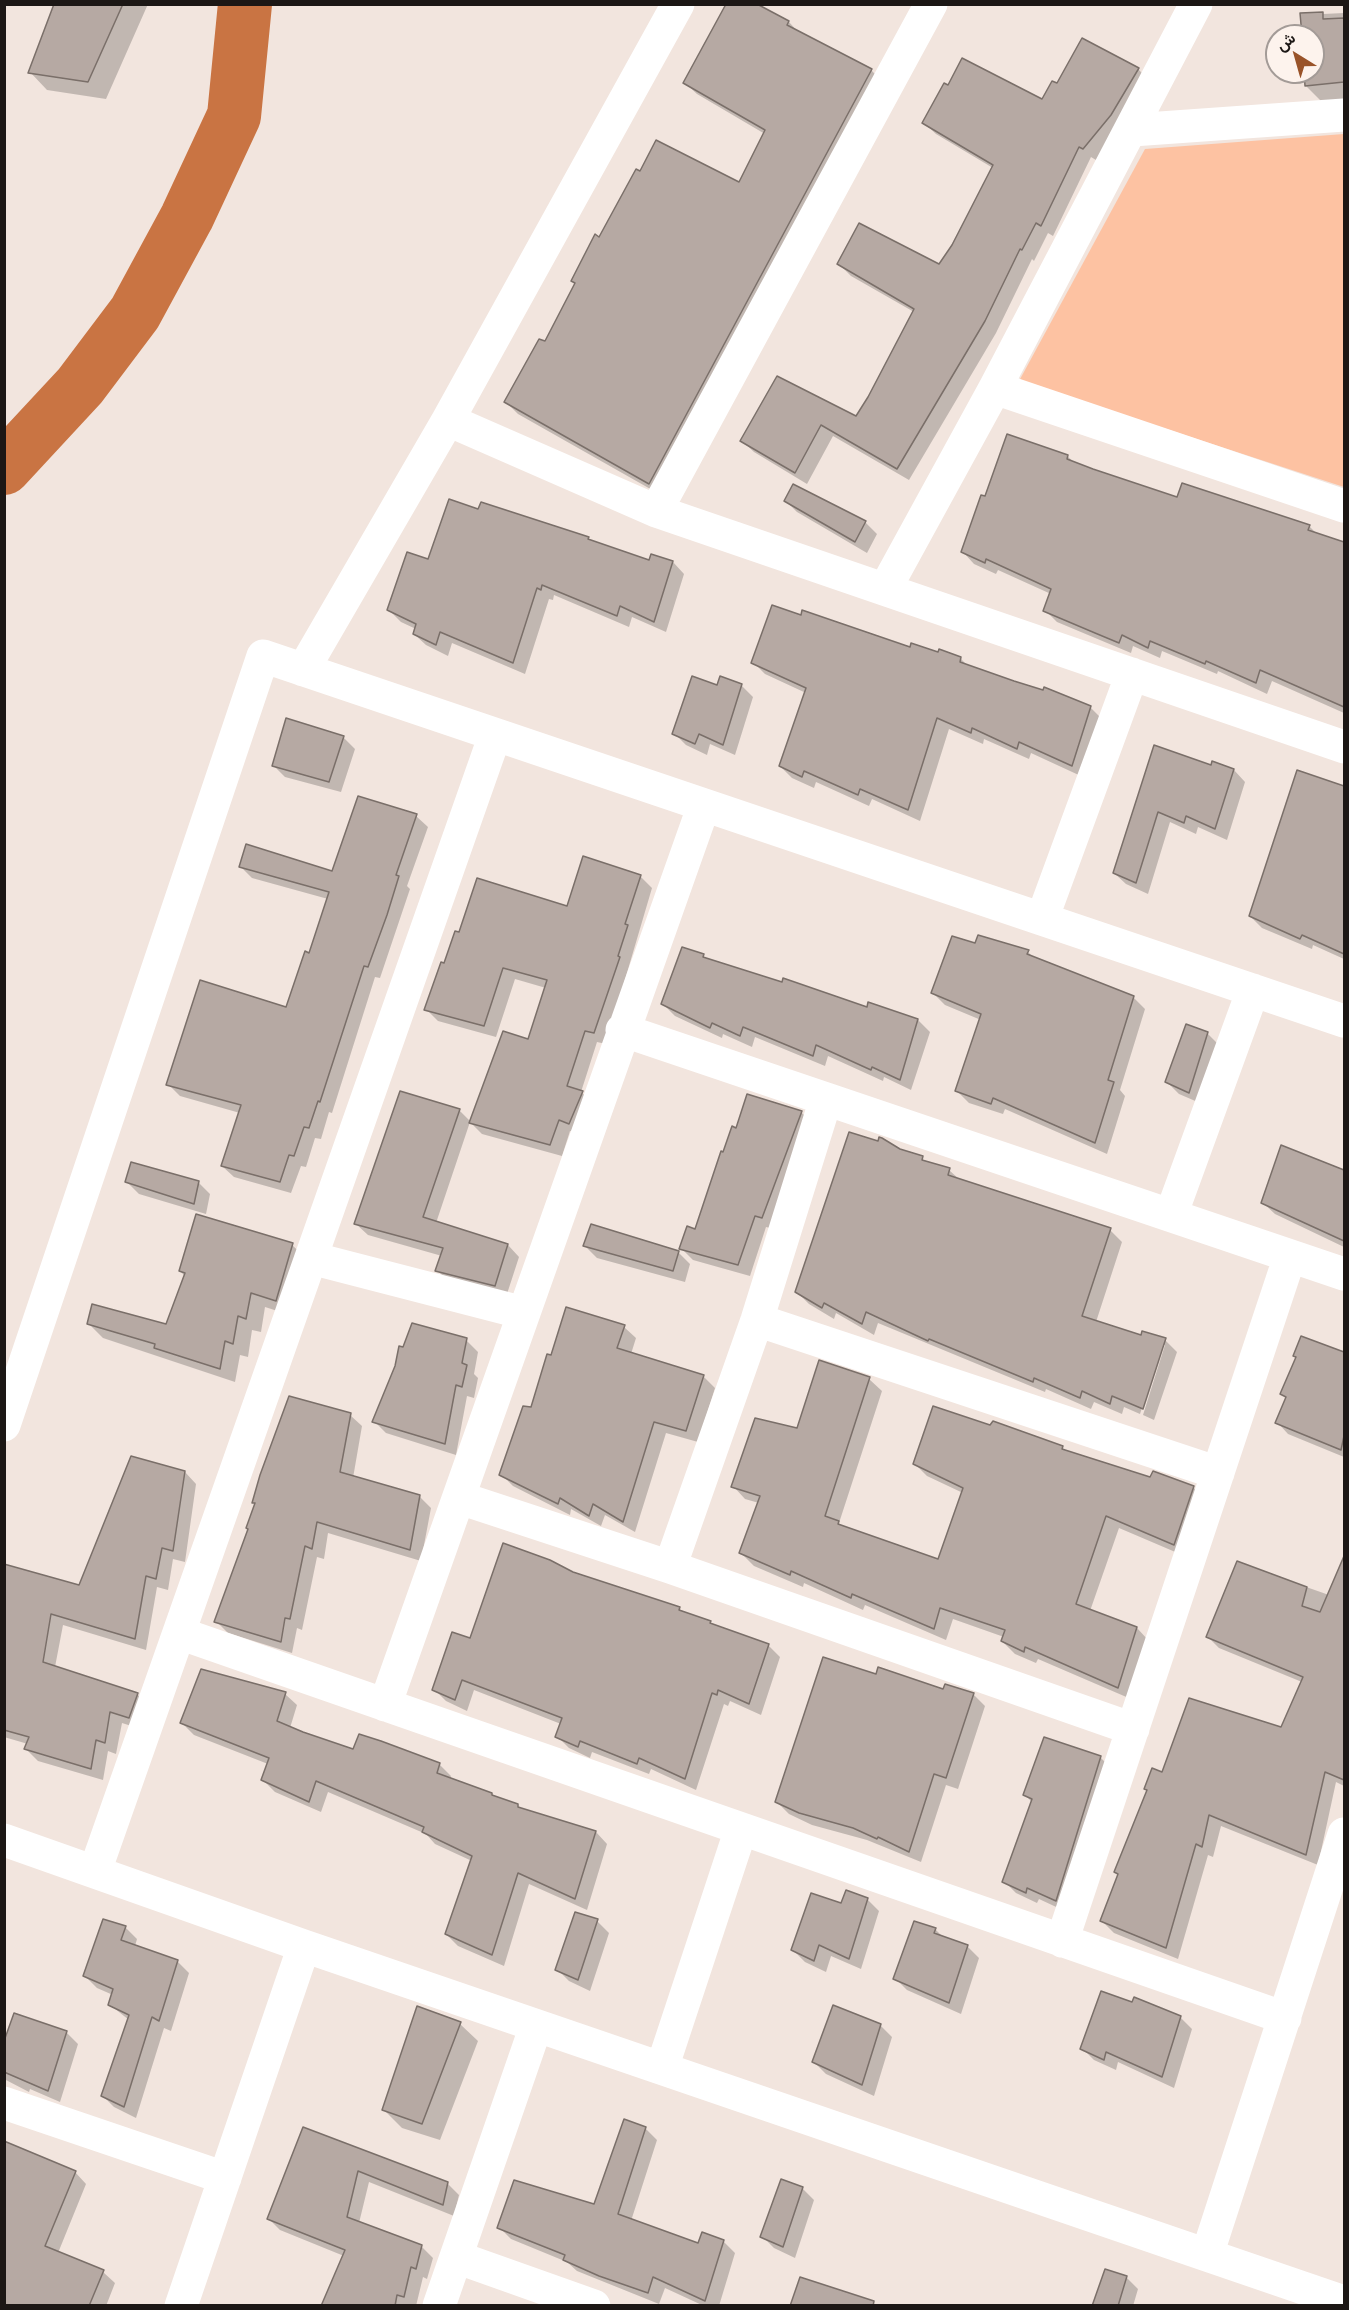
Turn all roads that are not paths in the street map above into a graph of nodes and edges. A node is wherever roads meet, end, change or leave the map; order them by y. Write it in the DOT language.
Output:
graph roads {
  1 [pos="678,4"];
  2 [pos="930,4"];
  3 [pos="1196,4"];
  4 [pos="1344,115"];
  5 [pos="1132,130"];
  6 [pos="995,388"];
  7 [pos="448,420"];
  8 [pos="1344,506"];
  9 [pos="656,511"];
  10 [pos="885,589"];
  11 [pos="303,670"];
  12 [pos="1132,674"];
  13 [pos="495,735"];
  14 [pos="1344,747"];
  15 [pos="704,805"];
  16 [pos="1042,919"];
  17 [pos="1253,990"];
  18 [pos="1344,1021"];
  19 [pos="622,1030"];
  20 [pos="826,1099"];
  21 [pos="1171,1215"];
  22 [pos="1290,1256"];
  23 [pos="311,1258"];
  24 [pos="1344,1274"];
  25 [pos="524,1313"];
  26 [pos="757,1320"];
  27 [pos="4,1425"];
  28 [pos="1218,1473"];
  29 [pos="460,1498"];
  30 [pos="670,1567"];
  31 [pos="179,1633"];
  32 [pos="385,1705"];
  33 [pos="1133,1729"];
  34 [pos="741,1829"];
  35 [pos="1344,1834"];
  36 [pos="4,1839"];
  37 [pos="95,1871"];
  38 [pos="1062,1941"];
  39 [pos="304,1946"];
  40 [pos="1285,2018"];
  41 [pos="536,2025"];
  42 [pos="662,2068"];
  43 [pos="4,2103"];
  44 [pos="225,2178"];
  45 [pos="1207,2255"];
  46 [pos="456,2257"];
  47 [pos="1344,2302"];
  48 [pos="181,2306"];
  49 [pos="439,2306"];
  50 [pos="594,2306"];
  1 -- 7 [label="street"];
  2 -- 9 [label="street"];
  3 -- 5 [label="street"];
  4 -- 5 [label="street"];
  5 -- 6 [label="street"];
  6 -- 8 [label="street"];
  6 -- 10 [label="street"];
  7 -- 9 [label="street"];
  7 -- 11 [label="street"];
  9 -- 10 [label="street"];
  10 -- 12 [label="street"];
  11 -- 13 [label="street"];
  11 -- 27 [label="street"];
  12 -- 14 [label="street"];
  12 -- 16 [label="street"];
  13 -- 15 [label="street"];
  13 -- 23 [label="street"];
  15 -- 16 [label="street"];
  15 -- 19 [label="street"];
  16 -- 17 [label="street"];
  17 -- 18 [label="street"];
  17 -- 21 [label="street"];
  19 -- 20 [label="street"];
  19 -- 25 [label="street"];
  20 -- 21 [label="street"];
  20 -- 26 [label="street"];
  21 -- 22 [label="street"];
  22 -- 24 [label="street"];
  22 -- 28 [label="street"];
  23 -- 25 [label="street"];
  23 -- 31 [label="street"];
  25 -- 29 [label="street"];
  26 -- 28 [label="street"];
  26 -- 30 [label="street"];
  28 -- 33 [label="street"];
  29 -- 30 [label="street"];
  29 -- 32 [label="street"];
  30 -- 33 [label="street"];
  31 -- 32 [label="street"];
  31 -- 37 [label="street"];
  32 -- 34 [label="street"];
  33 -- 38 [label="street"];
  34 -- 38 [label="street"];
  34 -- 42 [label="street"];
  35 -- 40 [label="street"];
  36 -- 37 [label="street"];
  37 -- 39 [label="street"];
  38 -- 40 [label="street"];
  39 -- 41 [label="street"];
  39 -- 44 [label="street"];
  40 -- 45 [label="street"];
  41 -- 42 [label="street"];
  41 -- 46 [label="street"];
  42 -- 45 [label="street"];
  43 -- 44 [label="street"];
  44 -- 48 [label="street"];
  45 -- 47 [label="street"];
  46 -- 49 [label="street"];
  46 -- 50 [label="street"];
}
